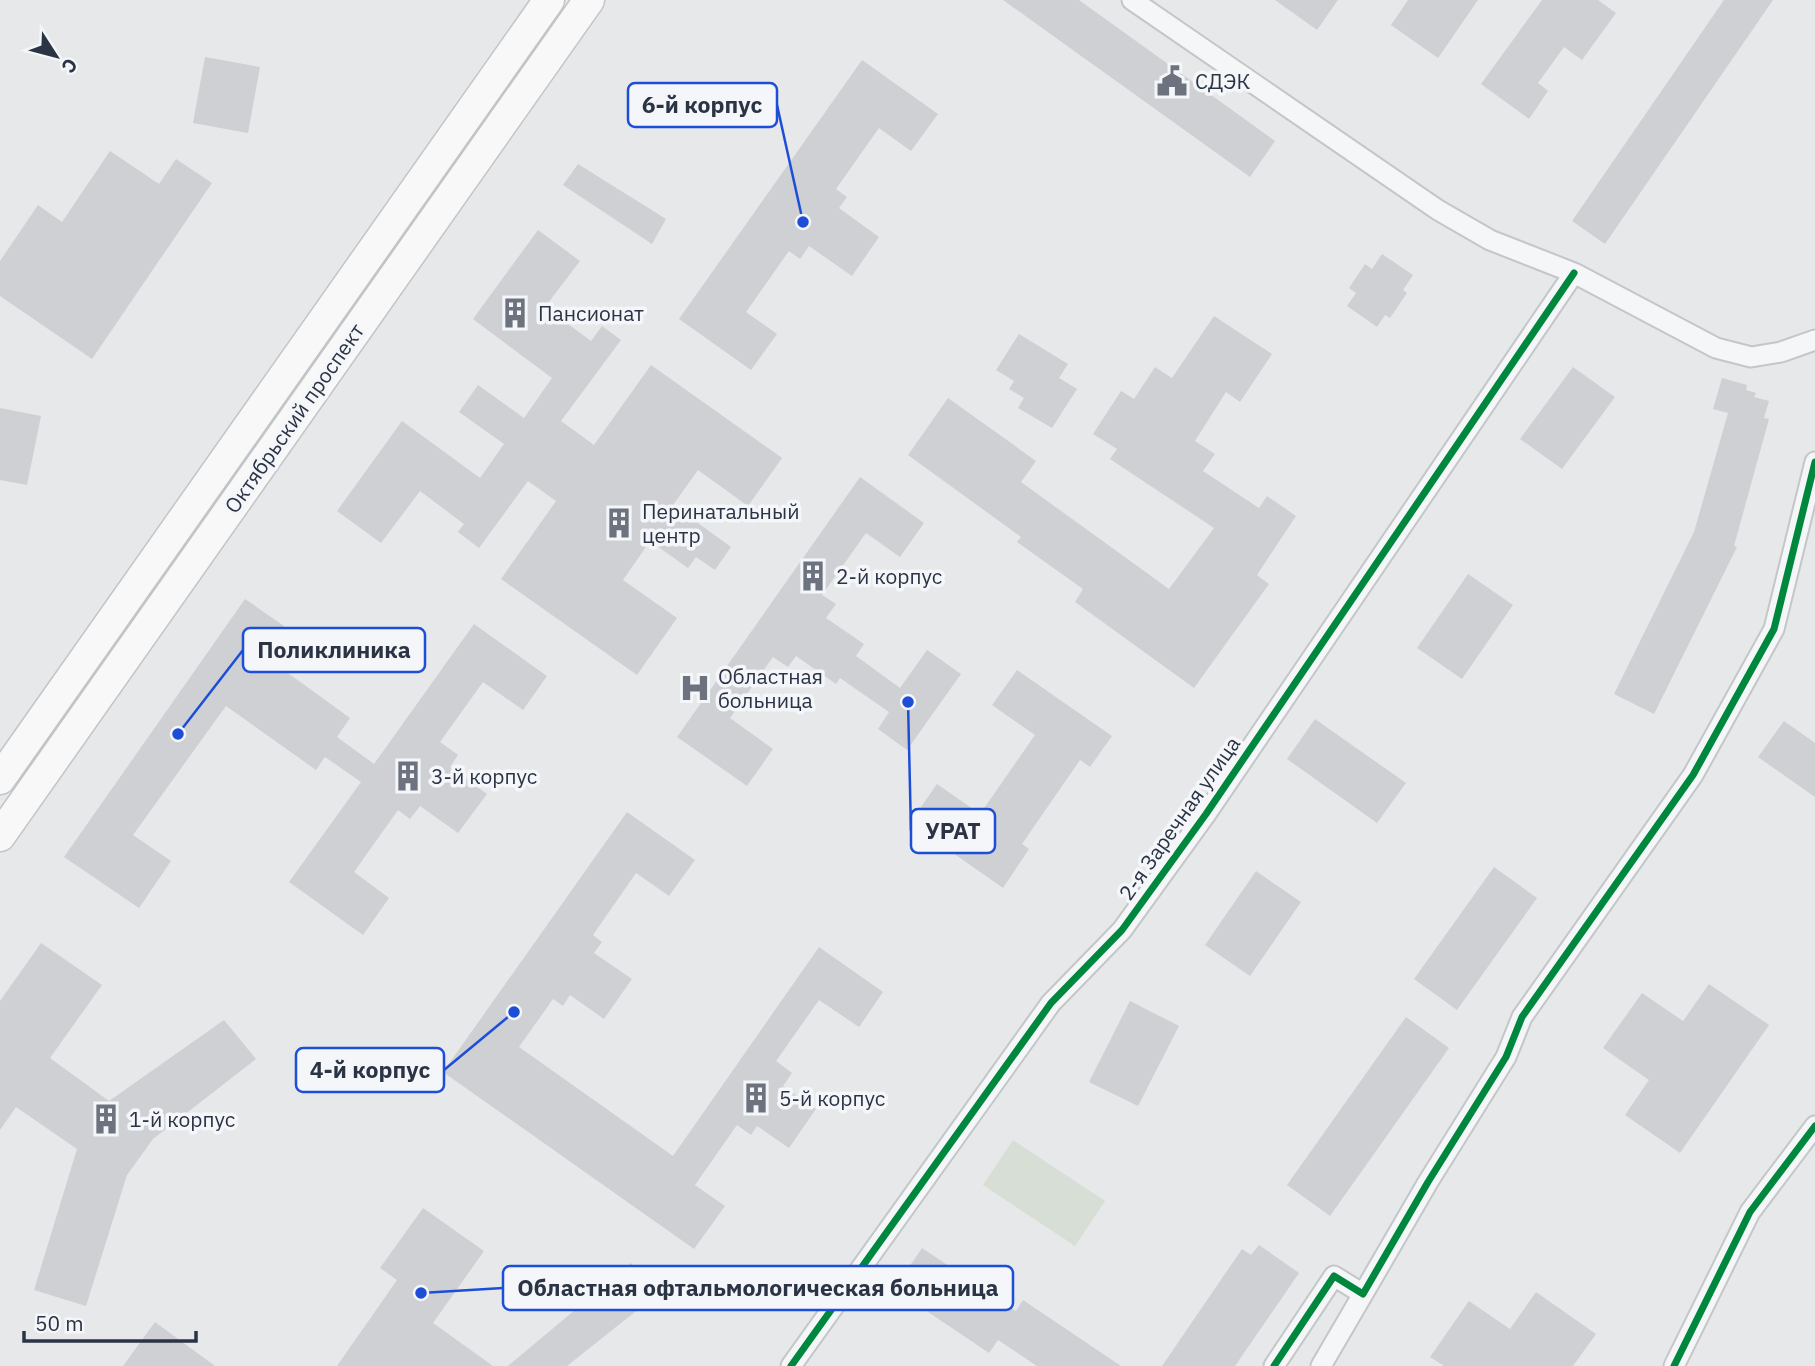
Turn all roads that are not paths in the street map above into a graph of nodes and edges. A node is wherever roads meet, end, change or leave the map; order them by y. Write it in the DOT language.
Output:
graph roads {
  1 [pos="549,0"];
  2 [pos="589,0"];
  3 [pos="1132,0"];
  4 [pos="1574,273"];
  5 [pos="1815,340"];
  6 [pos="1815,462"];
  7 [pos="0,779"];
  8 [pos="0,836"];
  9 [pos="1815,1126"];
  10 [pos="1363,1294"];
  11 [pos="791,1366"];
  12 [pos="1274,1366"];
  13 [pos="1321,1366"];
  14 [pos="1674,1366"];
  1 -- 7 [label="main road, Октябрьский проспект"];
  2 -- 8 [label="main road, Октябрьский проспект"];
  3 -- 4 [label="street"];
  4 -- 5 [label="street"];
  4 -- 11 [label="street, 2-я Заречная улица"];
  6 -- 10 [label="street"];
  9 -- 14 [label="street"];
  10 -- 12 [label="street"];
  10 -- 13 [label="street"];
}
